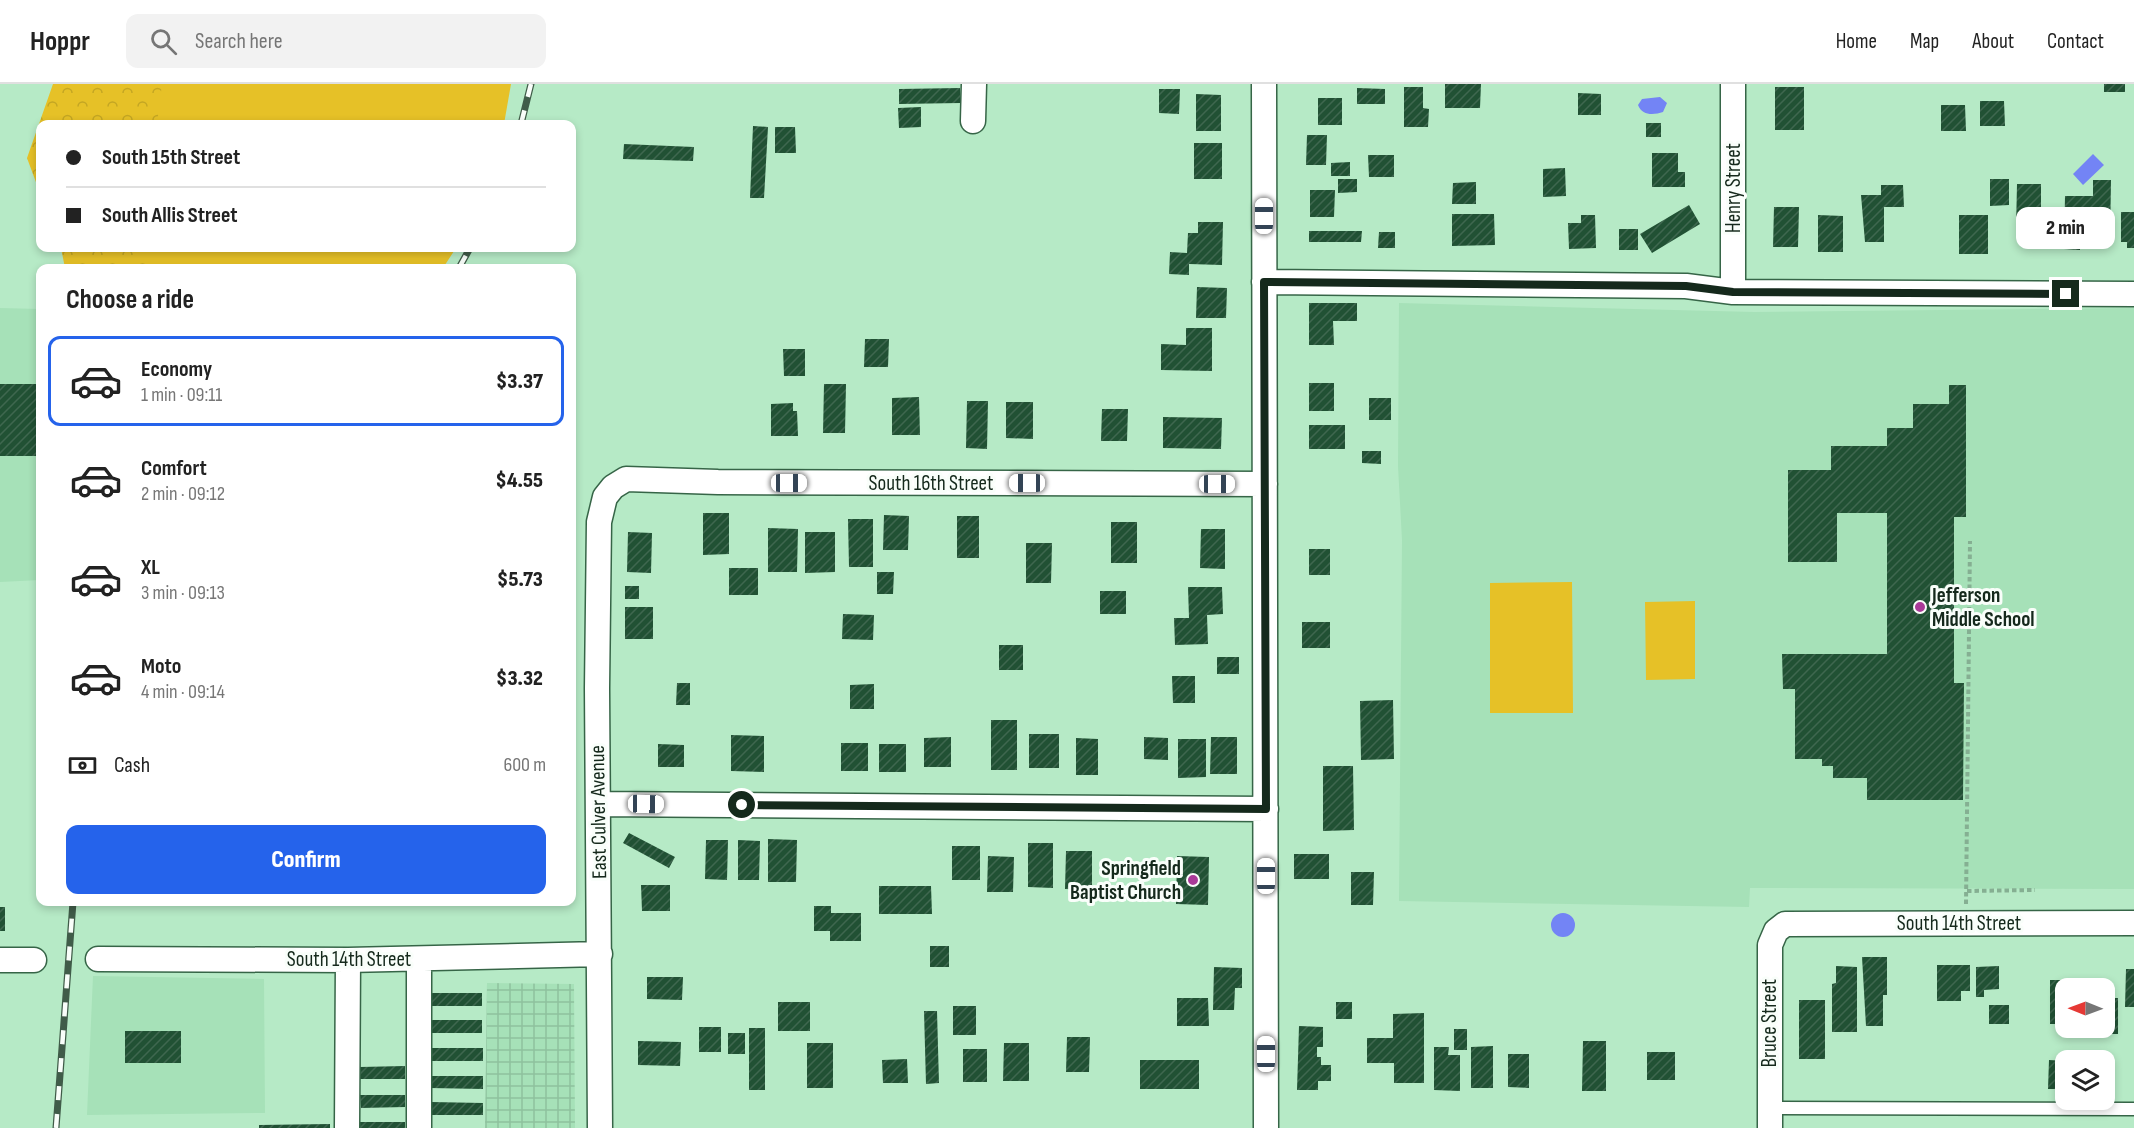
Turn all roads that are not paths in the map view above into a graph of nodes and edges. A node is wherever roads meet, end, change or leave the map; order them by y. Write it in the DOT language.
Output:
graph roads {
  1 [pos="974,84"];
  2 [pos="1264,84"];
  3 [pos="1733,84"];
  4 [pos="973,121"];
  5 [pos="1264,282"];
  6 [pos="1733,292"];
  7 [pos="2134,294"];
  8 [pos="1265,484"];
  9 [pos="605,497"];
  10 [pos="598,804"];
  11 [pos="1266,809"];
  12 [pos="2134,922"];
  13 [pos="1785,924"];
  14 [pos="600,954"];
  15 [pos="98,959"];
  16 [pos="419,959"];
  17 [pos="0,960"];
  18 [pos="34,960"];
  19 [pos="348,960"];
  20 [pos="2134,1109"];
  21 [pos="1770,1118"];
  22 [pos="347,1128"];
  23 [pos="419,1128"];
  24 [pos="600,1128"];
  25 [pos="1266,1128"];
  1 -- 4 [label="street"];
  2 -- 5 [label="street"];
  3 -- 6 [label="street, Henry Street"];
  5 -- 6 [label="street"];
  5 -- 8 [label="street"];
  6 -- 7 [label="street"];
  8 -- 9 [label="street, South 16th Street"];
  8 -- 11 [label="street"];
  9 -- 10 [label="street, East Culver Avenue"];
  10 -- 11 [label="street"];
  10 -- 14 [label="street, East Culver Avenue"];
  11 -- 25 [label="street"];
  12 -- 13 [label="street, South 14th Street"];
  13 -- 21 [label="street, Bruce Street"];
  14 -- 16 [label="street, South 14th Street"];
  14 -- 24 [label="street, East Culver Avenue"];
  15 -- 19 [label="street, South 14th Street"];
  16 -- 19 [label="street, South 14th Street"];
  16 -- 23 [label="street"];
  17 -- 18 [label="street"];
  19 -- 22 [label="street"];
  20 -- 21 [label="lane"];
}
